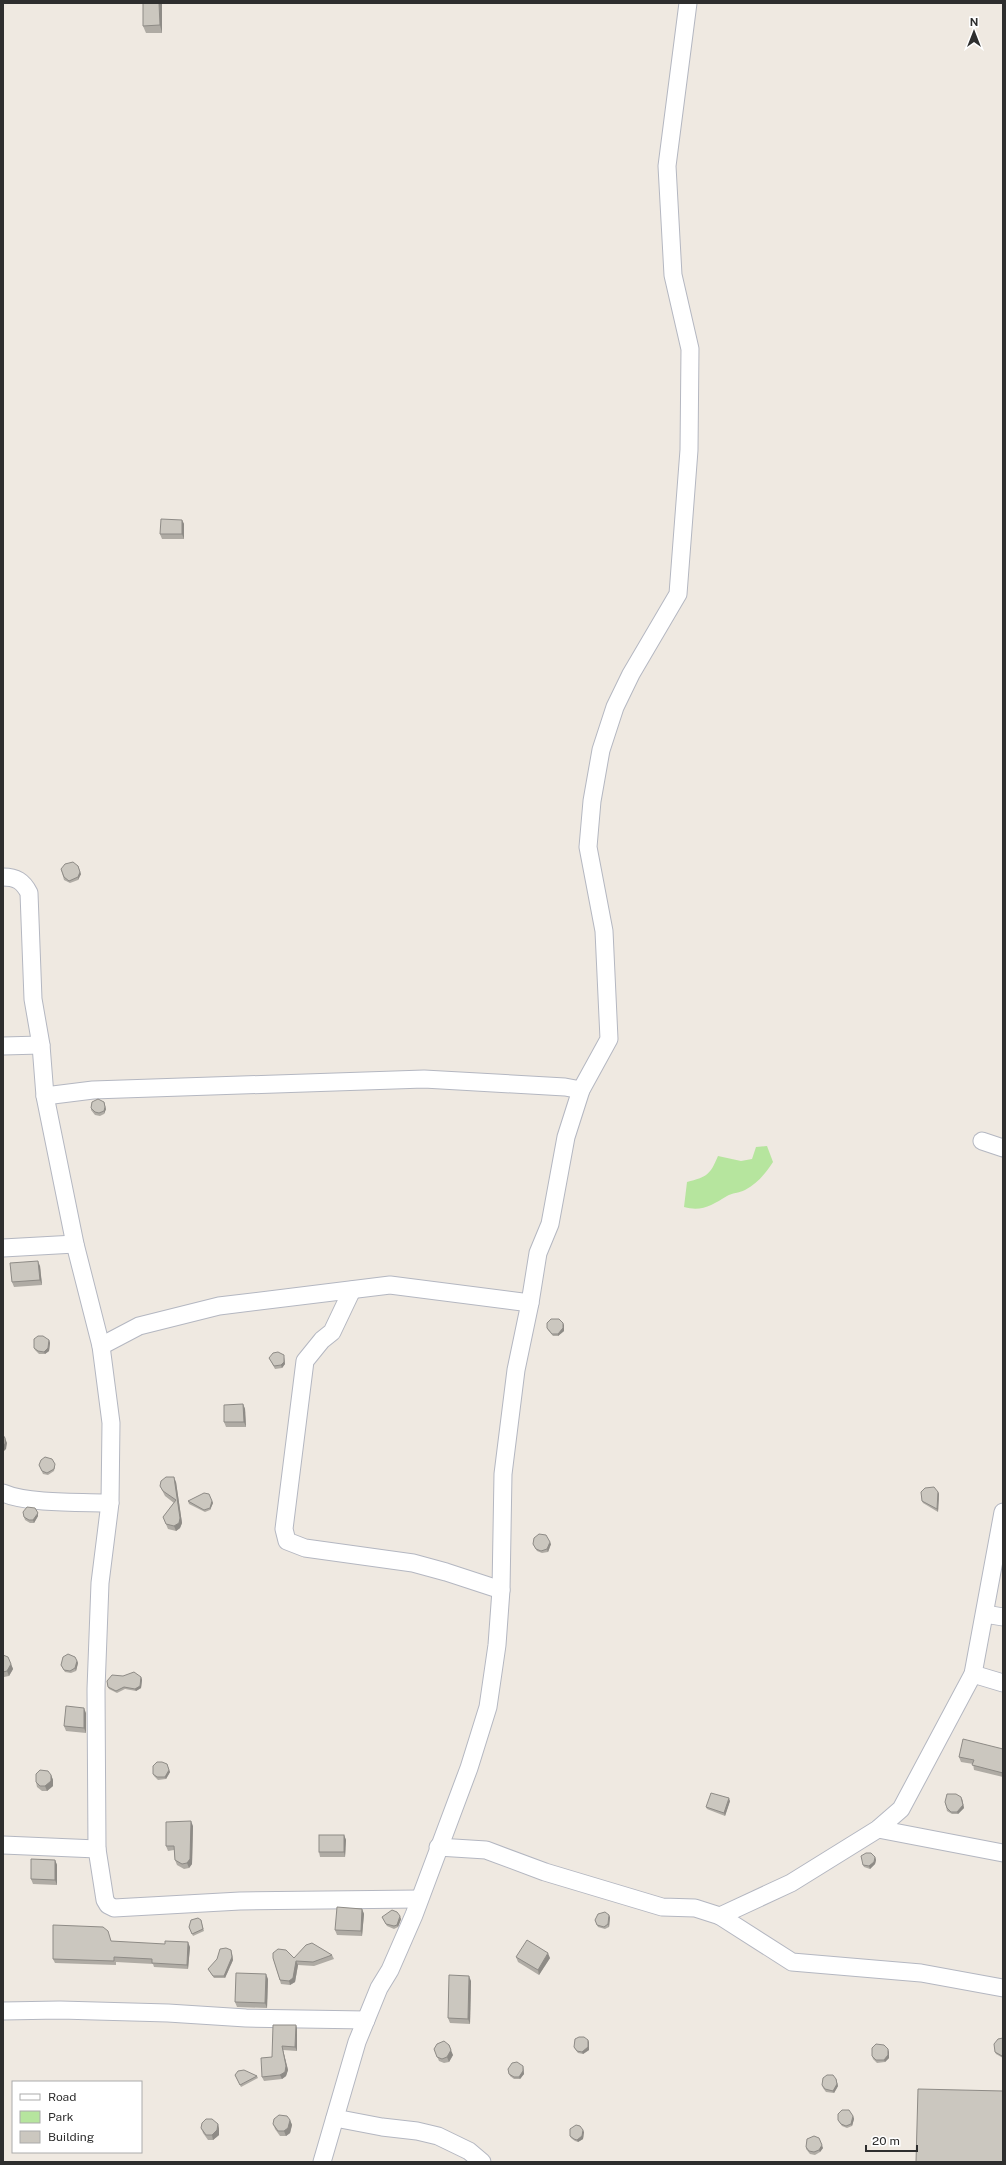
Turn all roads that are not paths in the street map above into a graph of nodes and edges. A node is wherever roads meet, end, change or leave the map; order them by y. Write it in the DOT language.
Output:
graph roads {
  1 [pos="688,3"];
  2 [pos="3,877"];
  3 [pos="41,1045"];
  4 [pos="3,1046"];
  5 [pos="581,1090"];
  6 [pos="45,1096"];
  7 [pos="982,1140"];
  8 [pos="1003,1148"];
  9 [pos="75,1244"];
  10 [pos="3,1248"];
  11 [pos="352,1290"];
  12 [pos="530,1302"];
  13 [pos="101,1346"];
  14 [pos="3,1493"];
  15 [pos="110,1503"];
  16 [pos="1003,1512"];
  17 [pos="501,1590"];
  18 [pos="985,1614"];
  19 [pos="1003,1617"];
  20 [pos="974,1674"];
  21 [pos="1003,1683"];
  22 [pos="878,1829"];
  23 [pos="3,1845"];
  24 [pos="438,1847"];
  25 [pos="97,1849"];
  26 [pos="1003,1853"];
  27 [pos="419,1899"];
  28 [pos="720,1916"];
  29 [pos="1003,1988"];
  30 [pos="3,2011"];
  31 [pos="366,2020"];
  32 [pos="335,2118"];
  33 [pos="322,2162"];
  34 [pos="482,2162"];
  1 -- 5 [label="street"];
  2 -- 3 [label="street"];
  3 -- 4 [label="street"];
  3 -- 6 [label="street"];
  5 -- 6 [label="street"];
  5 -- 12 [label="street"];
  6 -- 9 [label="street"];
  7 -- 8 [label="street"];
  9 -- 10 [label="street"];
  9 -- 13 [label="street"];
  11 -- 12 [label="street"];
  11 -- 13 [label="street"];
  11 -- 17 [label="street"];
  12 -- 17 [label="street"];
  13 -- 15 [label="street"];
  14 -- 15 [label="street"];
  15 -- 25 [label="street"];
  16 -- 18 [label="street"];
  17 -- 24 [label="street"];
  18 -- 19 [label="street"];
  18 -- 20 [label="street"];
  20 -- 21 [label="street"];
  20 -- 22 [label="street"];
  22 -- 26 [label="street"];
  22 -- 28 [label="street"];
  23 -- 25 [label="street"];
  24 -- 27 [label="street"];
  24 -- 28 [label="street"];
  25 -- 27 [label="street"];
  27 -- 31 [label="street"];
  28 -- 29 [label="street"];
  30 -- 31 [label="street"];
  31 -- 32 [label="street"];
  32 -- 33 [label="street"];
  32 -- 34 [label="street"];
}
